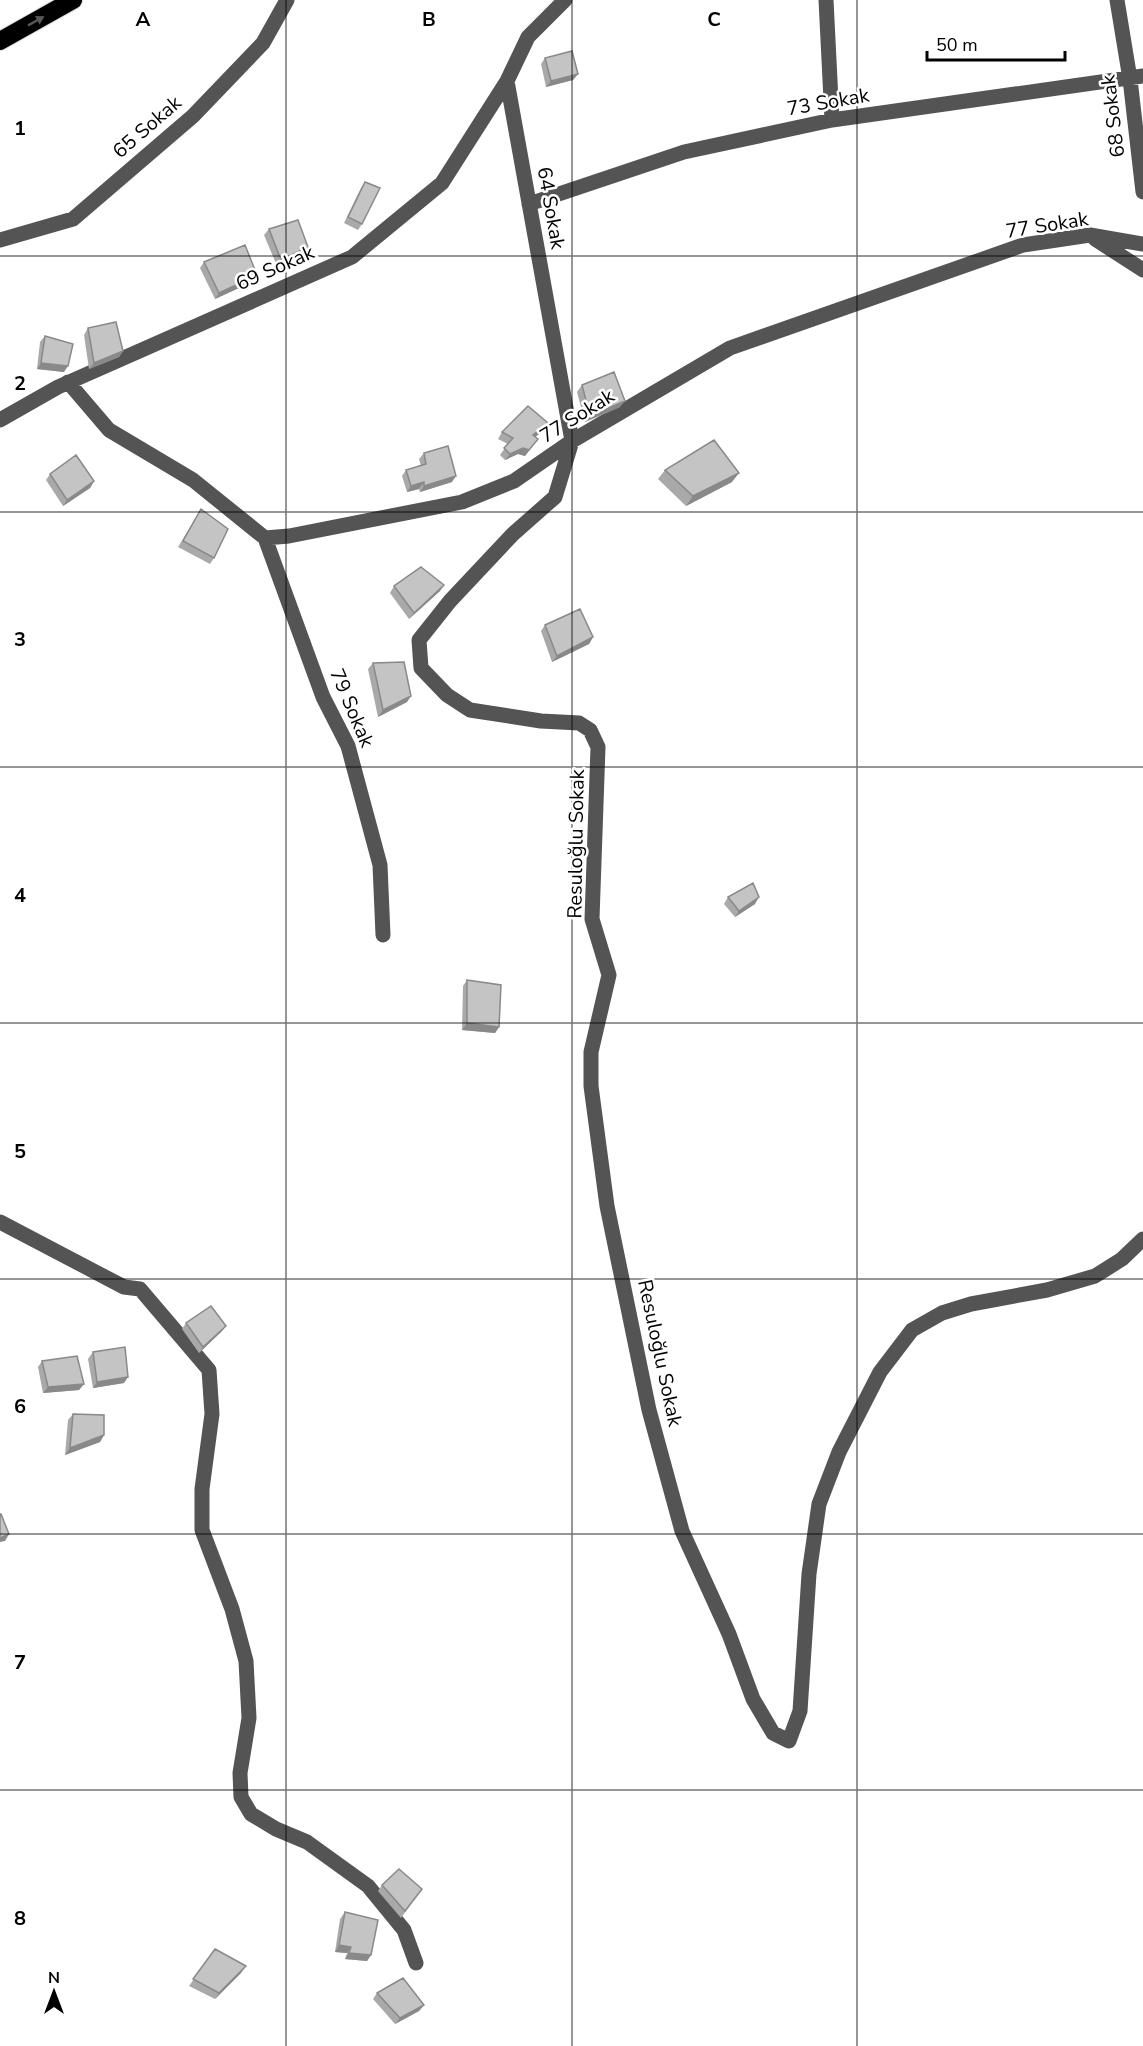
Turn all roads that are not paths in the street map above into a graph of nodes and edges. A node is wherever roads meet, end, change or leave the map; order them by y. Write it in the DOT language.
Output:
graph roads {
  1 [pos="73,0"];
  2 [pos="287,0"];
  3 [pos="565,0"];
  4 [pos="826,0"];
  5 [pos="1117,0"];
  6 [pos="0,41"];
  7 [pos="1137,77"];
  8 [pos="507,81"];
  9 [pos="832,120"];
  10 [pos="1143,192"];
  11 [pos="529,204"];
  12 [pos="1090,235"];
  13 [pos="0,240"];
  14 [pos="1143,244"];
  15 [pos="1143,270"];
  16 [pos="68,382"];
  17 [pos="0,420"];
  18 [pos="572,441"];
  19 [pos="265,538"];
  20 [pos="383,935"];
  21 [pos="0,1222"];
  22 [pos="1143,1239"];
  23 [pos="416,1963"];
  6 -- 1 [label="highway, one-way"];
  2 -- 13 [label="street, 65 Sokak"];
  3 -- 8 [label="street"];
  4 -- 9 [label="street"];
  5 -- 7 [label="street, 68 Sokak"];
  7 -- 9 [label="street, 73 Sokak"];
  7 -- 10 [label="street, 68 Sokak"];
  8 -- 11 [label="street, 64 Sokak"];
  8 -- 16 [label="street, 69 Sokak"];
  9 -- 11 [label="street, 73 Sokak"];
  11 -- 18 [label="street, 64 Sokak"];
  12 -- 14 [label="street, 77 Sokak"];
  12 -- 15 [label="street"];
  12 -- 18 [label="street, 77 Sokak"];
  16 -- 17 [label="street, 69 Sokak"];
  16 -- 19 [label="street"];
  18 -- 19 [label="street, 77 Sokak"];
  18 -- 22 [label="street, Resuloğlu Sokak"];
  19 -- 20 [label="street, 79 Sokak"];
  21 -- 23 [label="street"];
}
